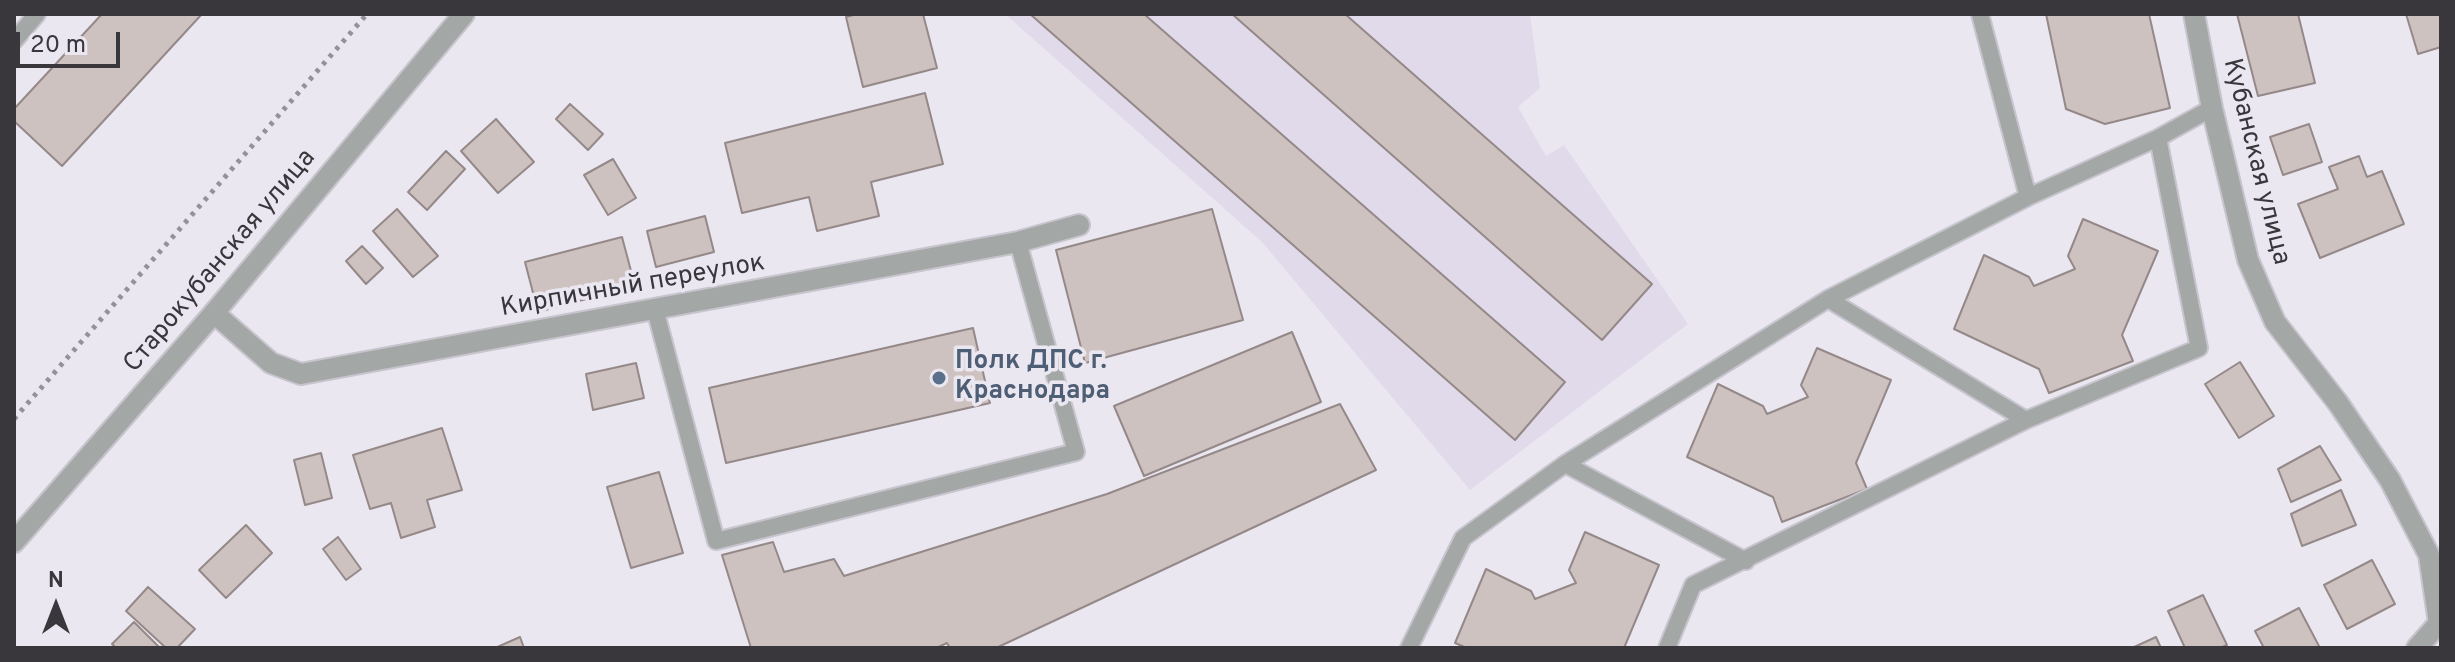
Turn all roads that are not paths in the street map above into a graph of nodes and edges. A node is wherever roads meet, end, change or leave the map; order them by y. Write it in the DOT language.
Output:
graph roads {
  1 [pos="37,14"];
  2 [pos="464,14"];
  3 [pos="1980,14"];
  4 [pos="2194,14"];
  5 [pos="14,41"];
  6 [pos="2212,108"];
  7 [pos="2158,138"];
  8 [pos="2028,197"];
  9 [pos="1079,225"];
  10 [pos="1018,242"];
  11 [pos="1828,299"];
  12 [pos="655,309"];
  13 [pos="214,313"];
  14 [pos="2026,420"];
  15 [pos="1565,464"];
  16 [pos="14,542"];
  17 [pos="1746,561"];
  18 [pos="1409,648"];
  19 [pos="1667,648"];
  20 [pos="2417,648"];
  1 -- 5 [label="lane"];
  2 -- 13 [label="street, Старокубанская улица"];
  3 -- 8 [label="lane"];
  4 -- 6 [label="street, Кубанская улица"];
  6 -- 7 [label="lane"];
  6 -- 20 [label="street, Кубанская улица"];
  7 -- 8 [label="lane"];
  7 -- 14 [label="lane"];
  8 -- 11 [label="lane"];
  9 -- 10 [label="street, Кирпичный переулок"];
  10 -- 12 [label="street, Кирпичный переулок"];
  10 -- 12 [label="lane"];
  11 -- 14 [label="lane"];
  11 -- 15 [label="lane"];
  12 -- 13 [label="street, Кирпичный переулок"];
  13 -- 16 [label="street, Старокубанская улица"];
  14 -- 17 [label="lane"];
  15 -- 17 [label="lane"];
  15 -- 18 [label="lane"];
  17 -- 19 [label="lane"];
}
